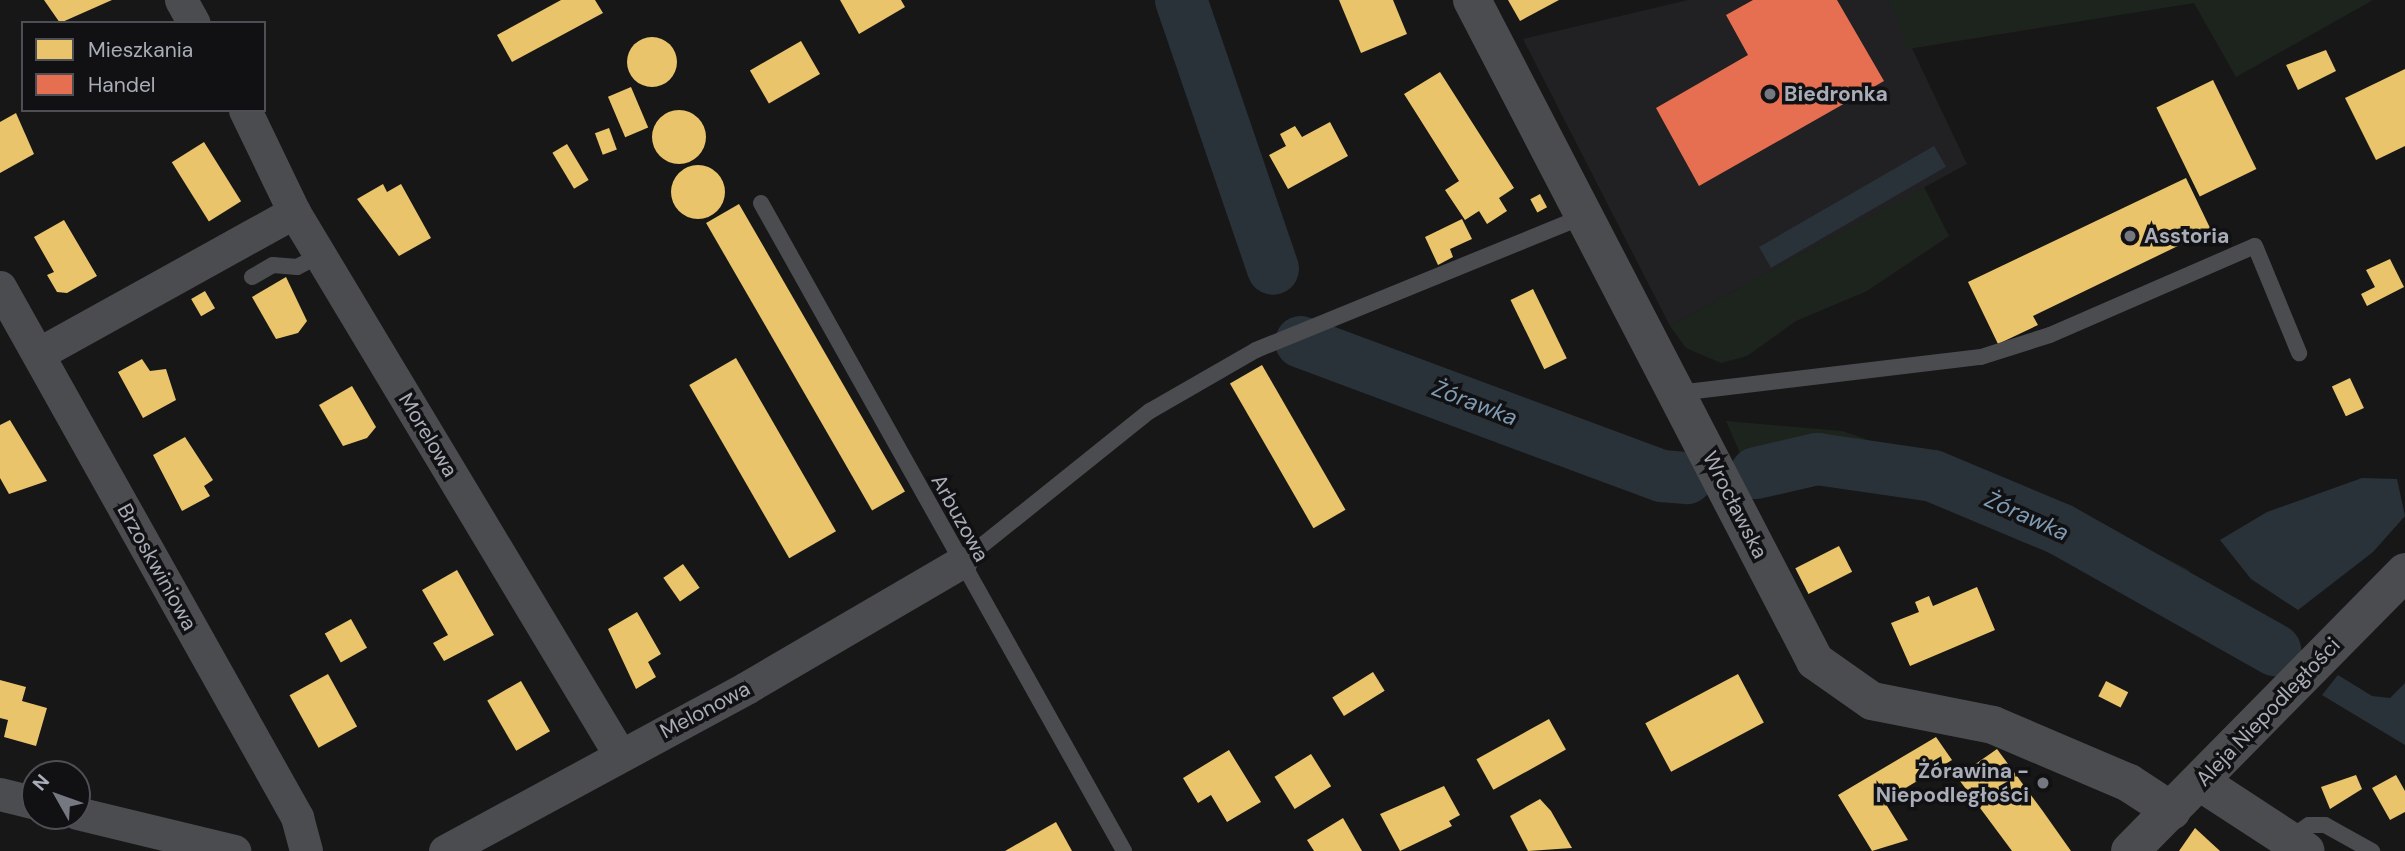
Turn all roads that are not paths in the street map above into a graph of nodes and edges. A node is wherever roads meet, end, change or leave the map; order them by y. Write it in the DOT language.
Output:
graph roads {
  1 [pos="181,0"];
  2 [pos="1472,0"];
  3 [pos="193,21"];
  4 [pos="246,112"];
  5 [pos="761,203"];
  6 [pos="295,212"];
  7 [pos="1586,215"];
  8 [pos="321,255"];
  9 [pos="252,276"];
  10 [pos="0,287"];
  11 [pos="2299,353"];
  12 [pos="38,354"];
  13 [pos="1678,393"];
  14 [pos="960,563"];
  15 [pos="2405,572"];
  16 [pos="620,755"];
  17 [pos="2200,782"];
  18 [pos="0,794"];
  19 [pos="21,799"];
  20 [pos="2172,811"];
  21 [pos="91,816"];
  22 [pos="2297,845"];
  23 [pos="234,851"];
  24 [pos="306,851"];
  25 [pos="445,851"];
  26 [pos="1124,851"];
  27 [pos="2130,851"];
  28 [pos="2372,851"];
  1 -- 3 [label="street"];
  2 -- 7 [label="street, Wrocławska"];
  4 -- 6 [label="street, Morelowa"];
  5 -- 14 [label="lane, Arbuzowa"];
  6 -- 8 [label="street, Morelowa"];
  6 -- 12 [label="street"];
  7 -- 13 [label="street, Wrocławska"];
  7 -- 14 [label="lane"];
  8 -- 9 [label="lane"];
  8 -- 16 [label="street, Morelowa"];
  10 -- 12 [label="street, Brzoskwiniowa"];
  11 -- 13 [label="lane"];
  12 -- 24 [label="street, Brzoskwiniowa"];
  13 -- 20 [label="street, Wrocławska"];
  14 -- 16 [label="street, Melonowa"];
  14 -- 26 [label="lane, Arbuzowa"];
  15 -- 17 [label="street, Aleja Niepodległości"];
  16 -- 25 [label="street, Melonowa"];
  17 -- 20 [label="street, Aleja Niepodległości"];
  17 -- 22 [label="street"];
  18 -- 19 [label="street"];
  20 -- 27 [label="street, Aleja Niepodległości"];
  21 -- 23 [label="street"];
  22 -- 28 [label="lane"];
}
